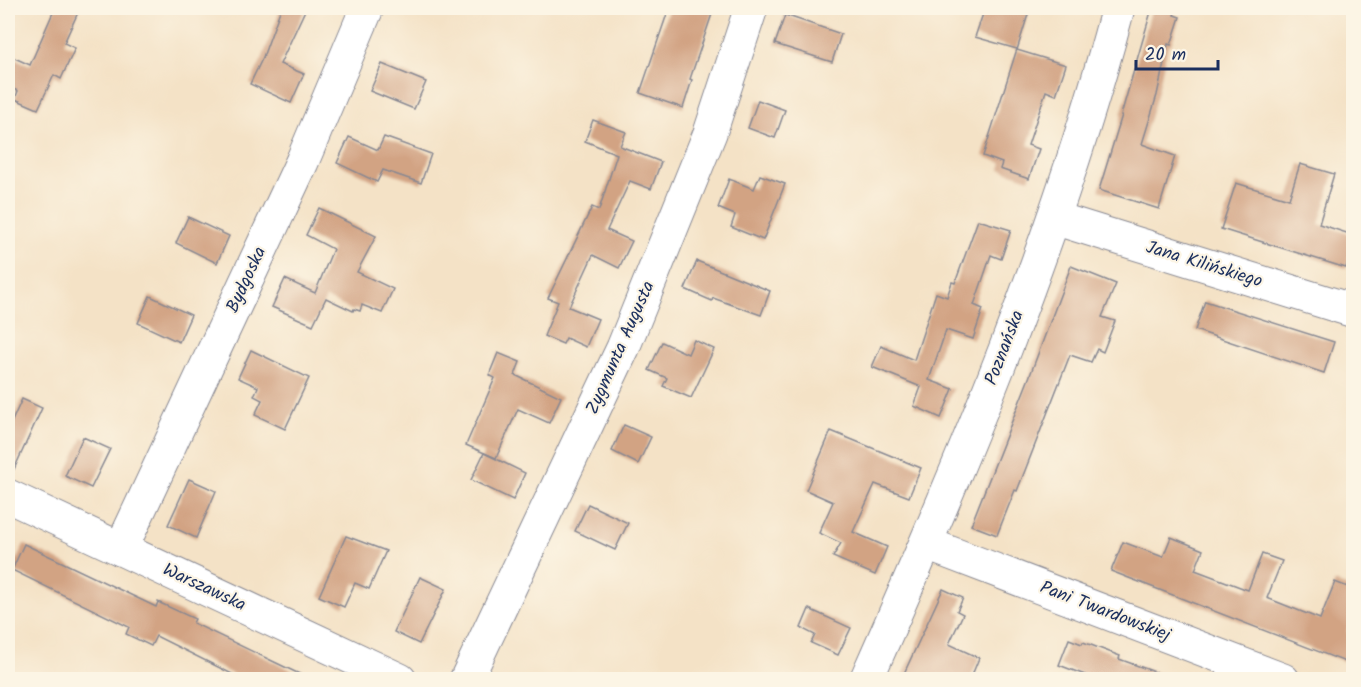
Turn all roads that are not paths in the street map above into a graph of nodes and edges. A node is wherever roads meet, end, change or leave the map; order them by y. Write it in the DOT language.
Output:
graph roads {
  1 [pos="367,8"];
  2 [pos="751,8"];
  3 [pos="1118,8"];
  4 [pos="1054,218"];
  5 [pos="1353,311"];
  6 [pos="8,496"];
  7 [pos="927,544"];
  8 [pos="121,549"];
  9 [pos="400,680"];
  10 [pos="466,680"];
  11 [pos="866,680"];
  12 [pos="1283,680"];
  1 -- 8 [label="street, Bydgoska"];
  2 -- 10 [label="street, Zygmunta Augusta"];
  3 -- 4 [label="street, Poznańska"];
  4 -- 5 [label="street, Jana Kilińskiego"];
  4 -- 7 [label="street, Poznańska"];
  6 -- 8 [label="street, Warszawska"];
  7 -- 11 [label="street, Poznańska"];
  7 -- 12 [label="street, Pani Twardowskiej"];
  8 -- 9 [label="street, Warszawska"];
}
